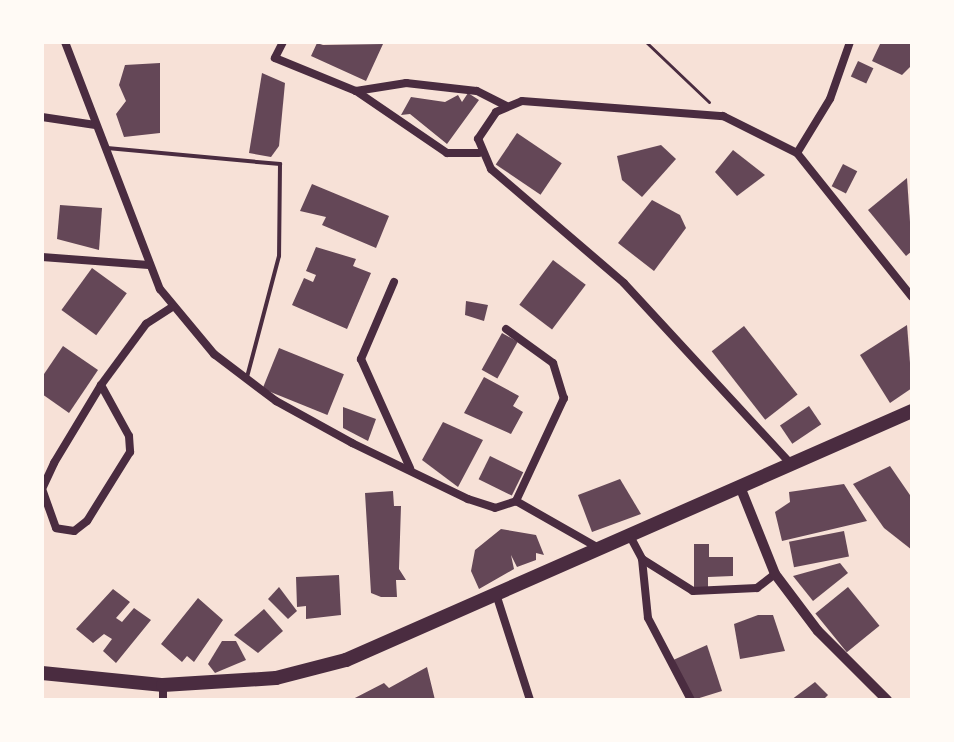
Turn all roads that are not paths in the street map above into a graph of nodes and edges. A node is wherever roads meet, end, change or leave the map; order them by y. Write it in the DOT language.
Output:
graph roads {
  1 [pos="65,42"];
  2 [pos="283,42"];
  3 [pos="850,42"];
  4 [pos="356,91"];
  5 [pos="507,106"];
  6 [pos="42,117"];
  7 [pos="95,125"];
  8 [pos="103,148"];
  9 [pos="479,153"];
  10 [pos="797,153"];
  11 [pos="42,257"];
  12 [pos="149,265"];
  13 [pos="394,282"];
  14 [pos="912,297"];
  15 [pos="172,307"];
  16 [pos="506,329"];
  17 [pos="247,380"];
  18 [pos="101,385"];
  19 [pos="912,411"];
  20 [pos="790,463"];
  21 [pos="410,468"];
  22 [pos="741,489"];
  23 [pos="516,501"];
  24 [pos="631,538"];
  25 [pos="601,551"];
  26 [pos="642,559"];
  27 [pos="775,574"];
  28 [pos="496,594"];
  29 [pos="42,673"];
  30 [pos="163,693"];
  31 [pos="530,700"];
  32 [pos="691,700"];
  33 [pos="887,700"];
  1 -- 7 [label="street"];
  2 -- 4 [label="street"];
  3 -- 10 [label="street"];
  4 -- 5 [label="street"];
  4 -- 9 [label="street"];
  5 -- 9 [label="street"];
  5 -- 10 [label="street"];
  6 -- 7 [label="street"];
  7 -- 8 [label="street"];
  8 -- 12 [label="street"];
  8 -- 17 [label="lane"];
  9 -- 20 [label="street"];
  10 -- 14 [label="street"];
  11 -- 12 [label="street"];
  12 -- 15 [label="street"];
  13 -- 21 [label="street"];
  15 -- 17 [label="street"];
  15 -- 18 [label="street"];
  16 -- 23 [label="street"];
  17 -- 21 [label="street"];
  18 -- 18 [label="street"];
  19 -- 20 [label="highway"];
  20 -- 22 [label="highway"];
  21 -- 23 [label="street"];
  22 -- 24 [label="highway"];
  22 -- 27 [label="street"];
  23 -- 25 [label="street"];
  24 -- 25 [label="highway"];
  24 -- 26 [label="street"];
  25 -- 28 [label="highway"];
  26 -- 27 [label="street"];
  26 -- 32 [label="street"];
  27 -- 33 [label="street"];
  28 -- 30 [label="highway"];
  28 -- 31 [label="street"];
  29 -- 30 [label="highway"];
}
